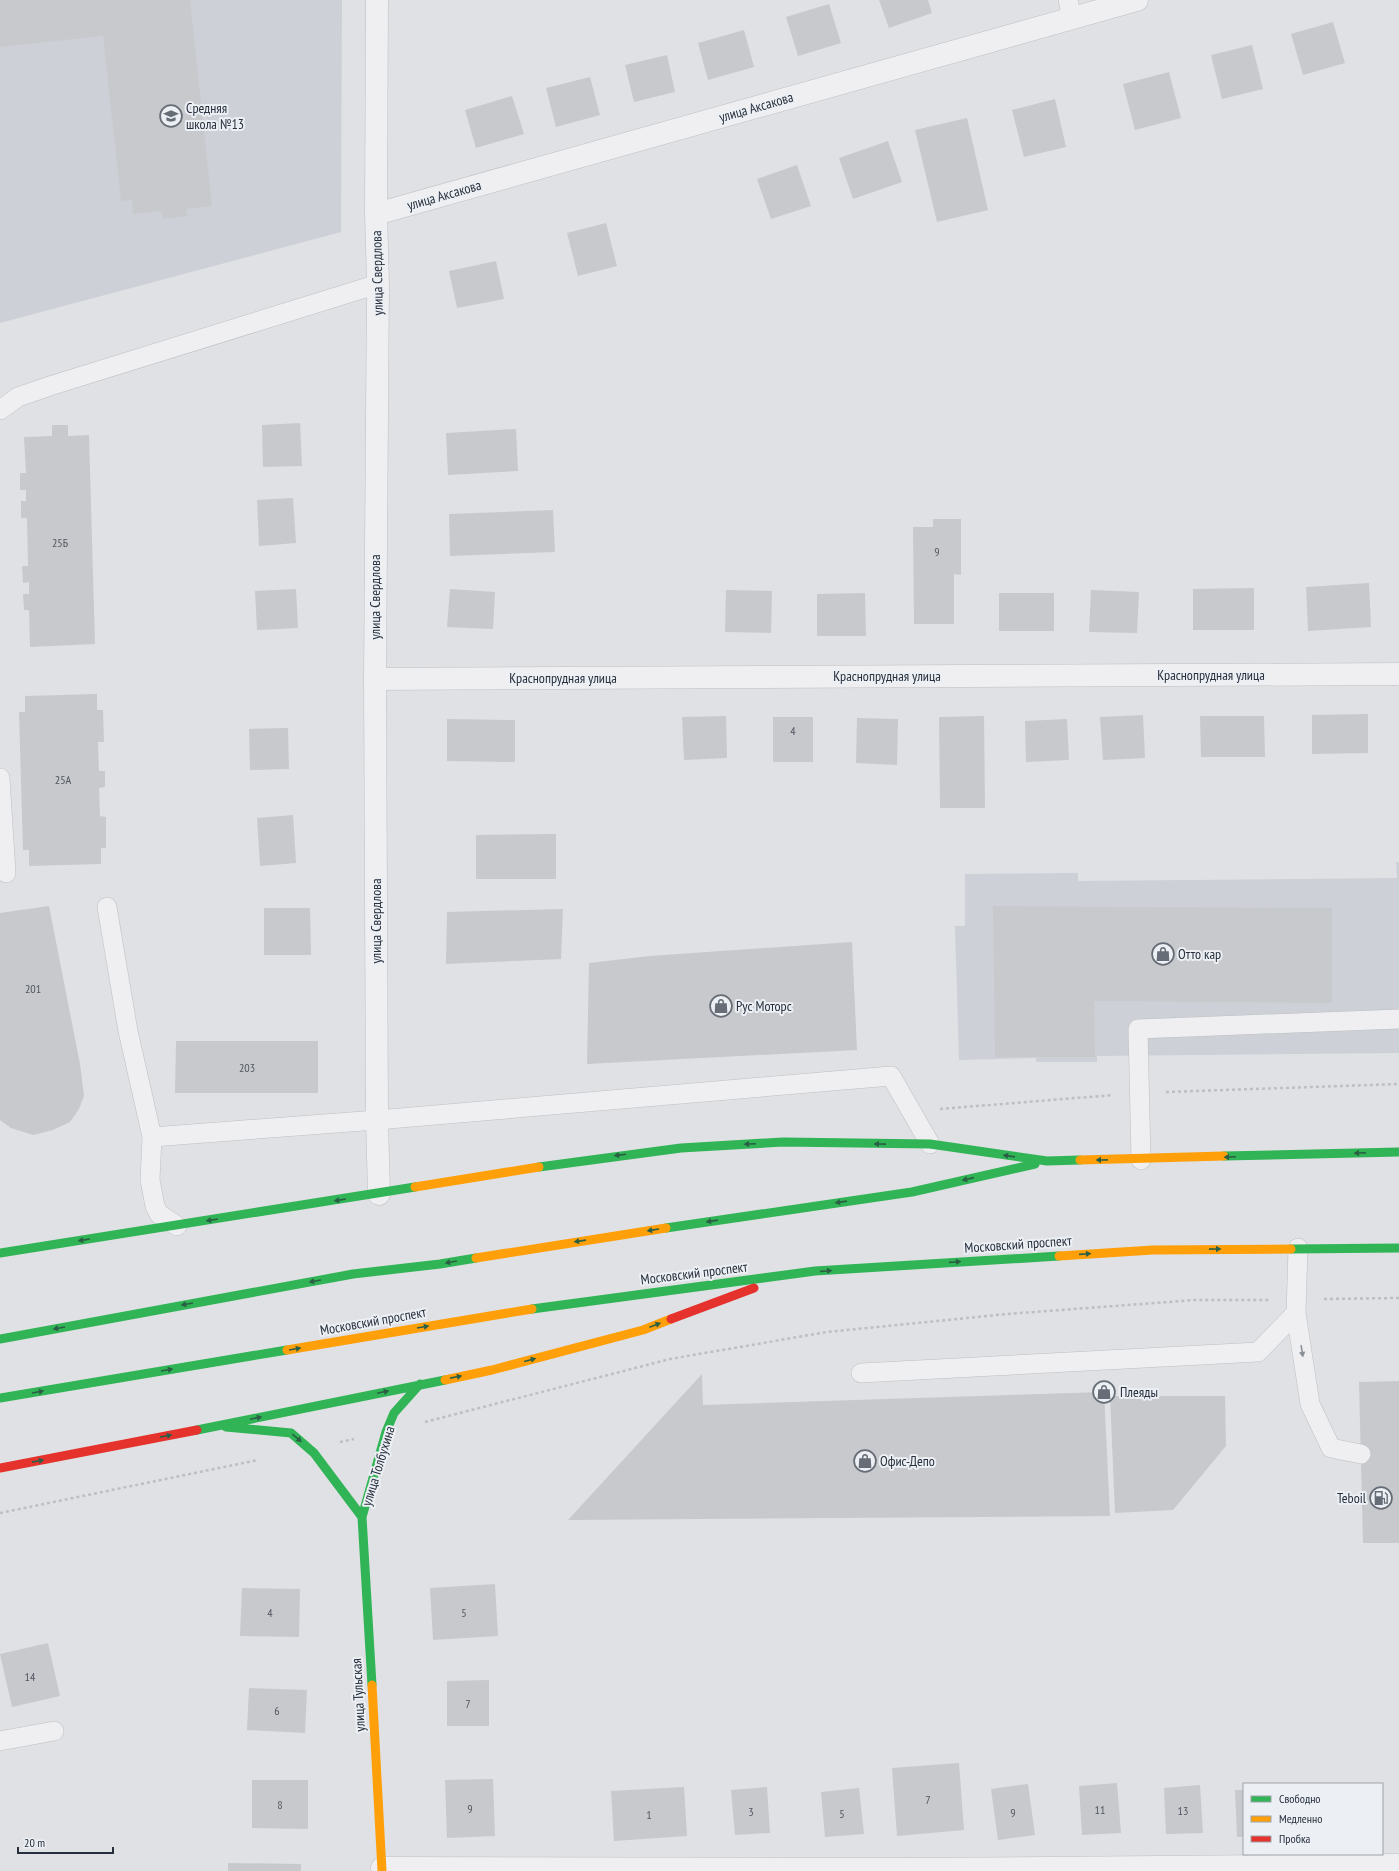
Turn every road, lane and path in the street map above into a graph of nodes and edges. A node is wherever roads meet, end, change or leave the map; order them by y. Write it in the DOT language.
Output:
graph roads {
  1 [pos="377,0"];
  2 [pos="1137,0"];
  3 [pos="1070,9"];
  4 [pos="376,214"];
  5 [pos="378,284"];
  6 [pos="0,410"];
  7 [pos="1399,674"];
  8 [pos="375,679"];
  9 [pos="0,778"];
  10 [pos="6,873"];
  11 [pos="106,907"];
  12 [pos="1399,1019"];
  13 [pos="377,1120"];
  14 [pos="152,1137"];
  15 [pos="930,1144"];
  16 [pos="1399,1152"];
  17 [pos="1141,1160"];
  18 [pos="1048,1161"];
  19 [pos="379,1194"];
  20 [pos="177,1226"];
  21 [pos="1298,1248"];
  22 [pos="1399,1248"];
  23 [pos="0,1253"];
  24 [pos="787,1275"];
  25 [pos="1399,1298"];
  26 [pos="1296,1306"];
  27 [pos="0,1339"];
  28 [pos="861,1373"];
  29 [pos="420,1384"];
  30 [pos="0,1398"];
  31 [pos="218,1426"];
  32 [pos="386,1432"];
  33 [pos="310,1449"];
  34 [pos="1361,1454"];
  35 [pos="258,1460"];
  36 [pos="0,1468"];
  37 [pos="0,1513"];
  38 [pos="362,1517"];
  39 [pos="54,1731"];
  40 [pos="0,1741"];
  41 [pos="1399,1865"];
  42 [pos="382,1870"];
  43 [pos="915,1870"];
  1 -- 4 [label="street, улица Свердлова"];
  2 -- 3 [label="street, улица Аксакова"];
  3 -- 4 [label="street, улица Аксакова"];
  4 -- 5 [label="street, улица Свердлова"];
  5 -- 6 [label="lane"];
  5 -- 8 [label="street, улица Свердлова"];
  7 -- 8 [label="street, Краснопрудная улица"];
  8 -- 13 [label="street, улица Свердлова"];
  9 -- 10 [label="lane"];
  11 -- 14 [label="lane"];
  12 -- 17 [label="lane"];
  13 -- 14 [label="lane"];
  13 -- 15 [label="lane"];
  13 -- 19 [label="street, улица Свердлова"];
  14 -- 20 [label="lane"];
  18 -- 15 [label="main road, one-way"];
  15 -- 19 [label="main road, one-way"];
  16 -- 17 [label="main road, one-way"];
  17 -- 18 [label="main road, one-way"];
  18 -- 27 [label="main road, one-way"];
  19 -- 20 [label="main road, one-way"];
  20 -- 23 [label="main road, one-way"];
  21 -- 22 [label="main road, Московский проспект"];
  24 -- 21 [label="main road, Московский проспект, one-way"];
  21 -- 26 [label="lane"];
  29 -- 24 [label="main road, one-way"];
  30 -- 24 [label="main road, Московский проспект, one-way"];
  25 -- 26 [label="path"];
  26 -- 28 [label="lane"];
  26 -- 32 [label="path"];
  26 -- 34 [label="lane, one-way"];
  31 -- 29 [label="main road, one-way"];
  29 -- 32 [label="main road, улица Толбухина"];
  31 -- 33 [label="main road, улица Толбухина, one-way"];
  36 -- 31 [label="main road, one-way"];
  32 -- 33 [label="path"];
  32 -- 38 [label="main road, улица Толбухина"];
  33 -- 38 [label="main road, улица Толбухина"];
  35 -- 37 [label="path"];
  38 -- 42 [label="main road, улица Тульская"];
  39 -- 40 [label="lane"];
  41 -- 43 [label="street"];
  42 -- 43 [label="street"];
}
